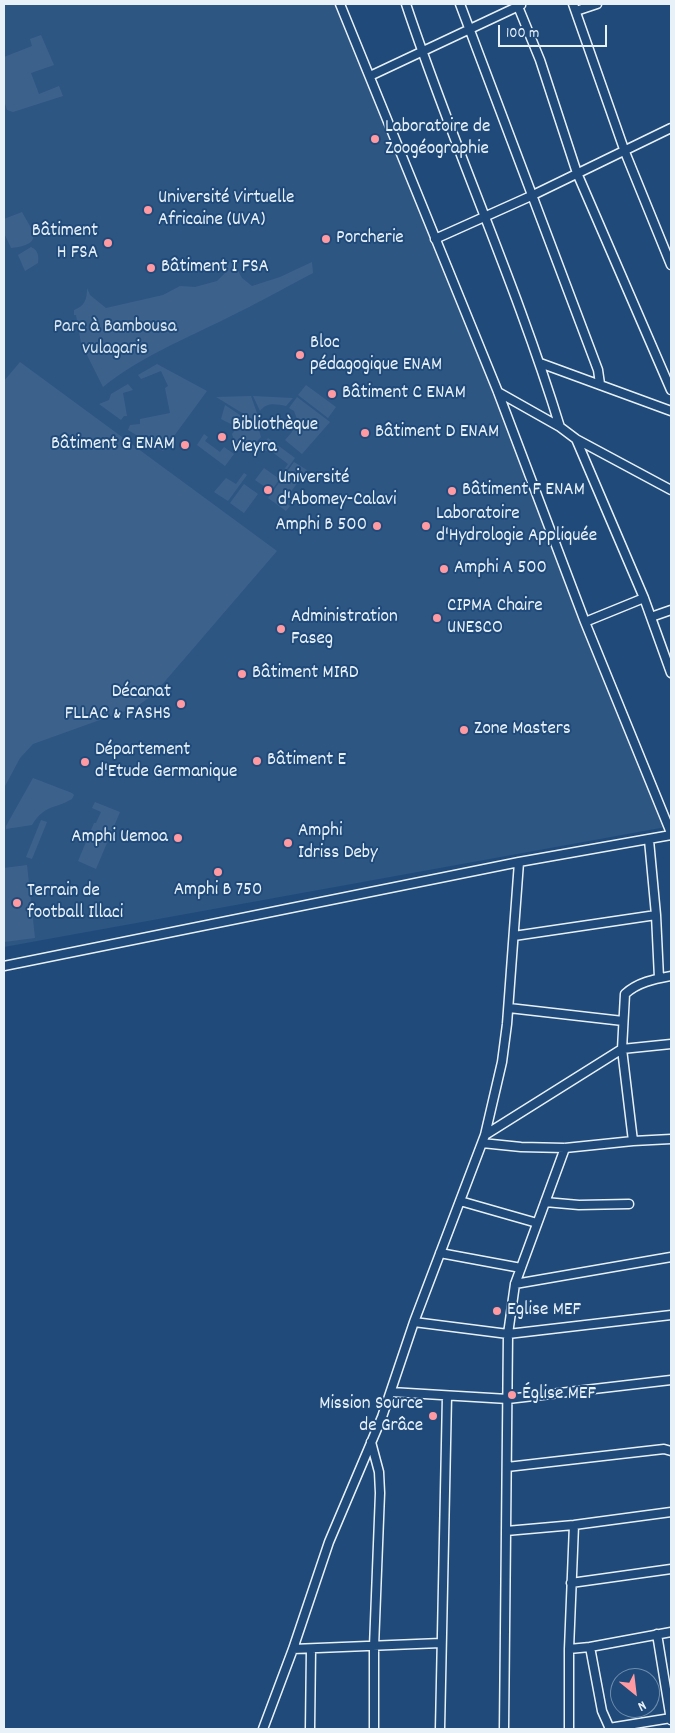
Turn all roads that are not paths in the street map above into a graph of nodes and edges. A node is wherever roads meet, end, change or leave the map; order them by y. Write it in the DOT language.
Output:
graph roads {
  1 [pos="340,4"];
  2 [pos="406,4"];
  3 [pos="460,4"];
  4 [pos="519,4"];
  5 [pos="597,4"];
  6 [pos="574,8"];
  7 [pos="469,28"];
  8 [pos="422,50"];
  9 [pos="370,76"];
  10 [pos="671,129"];
  11 [pos="625,152"];
  12 [pos="577,173"];
  13 [pos="531,196"];
  14 [pos="484,218"];
  15 [pos="435,239"];
  16 [pos="671,264"];
  17 [pos="540,363"];
  18 [pos="600,384"];
  19 [pos="671,390"];
  20 [pos="498,392"];
  21 [pos="671,411"];
  22 [pos="560,427"];
  23 [pos="576,439"];
  24 [pos="671,490"];
  25 [pos="644,598"];
  26 [pos="671,610"];
  27 [pos="651,617"];
  28 [pos="585,622"];
  29 [pos="671,673"];
  30 [pos="671,834"];
  31 [pos="649,840"];
  32 [pos="519,862"];
  33 [pos="656,915"];
  34 [pos="514,936"];
  35 [pos="4,966"];
  36 [pos="671,976"];
  37 [pos="659,978"];
  38 [pos="509,1008"];
  39 [pos="622,1021"];
  40 [pos="671,1044"];
  41 [pos="622,1048"];
  42 [pos="484,1139"];
  43 [pos="671,1139"];
  44 [pos="633,1141"];
  45 [pos="565,1148"];
  46 [pos="460,1201"];
  47 [pos="546,1202"];
  48 [pos="629,1204"];
  49 [pos="537,1223"];
  50 [pos="440,1253"];
  51 [pos="671,1257"];
  52 [pos="521,1268"];
  53 [pos="516,1284"];
  54 [pos="671,1315"];
  55 [pos="414,1322"];
  56 [pos="508,1334"];
  57 [pos="671,1380"];
  58 [pos="390,1392"];
  59 [pos="447,1396"];
  60 [pos="508,1399"];
  61 [pos="372,1442"];
  62 [pos="671,1451"];
  63 [pos="507,1467"];
  64 [pos="671,1512"];
  65 [pos="574,1526"];
  66 [pos="506,1531"];
  67 [pos="671,1569"];
  68 [pos="572,1583"];
  69 [pos="671,1632"];
  70 [pos="657,1634"];
  71 [pos="441,1643"];
  72 [pos="374,1647"];
  73 [pos="590,1647"];
  74 [pos="293,1649"];
  75 [pos="311,1649"];
  76 [pos="569,1649"];
  77 [pos="671,1719"];
  78 [pos="263,1729"];
  79 [pos="310,1729"];
  80 [pos="374,1729"];
  81 [pos="440,1729"];
  82 [pos="504,1729"];
  83 [pos="569,1729"];
  84 [pos="609,1729"];
  1 -- 9 [label="street"];
  2 -- 8 [label="street"];
  3 -- 7 [label="street"];
  4 -- 7 [label="street"];
  4 -- 12 [label="street"];
  5 -- 6 [label="street"];
  6 -- 11 [label="street"];
  7 -- 8 [label="street"];
  7 -- 13 [label="street"];
  8 -- 9 [label="street"];
  8 -- 14 [label="street"];
  9 -- 15 [label="street"];
  10 -- 11 [label="street"];
  11 -- 12 [label="street"];
  11 -- 16 [label="street"];
  12 -- 13 [label="street"];
  12 -- 19 [label="street"];
  13 -- 14 [label="street"];
  13 -- 18 [label="street"];
  14 -- 15 [label="street"];
  14 -- 17 [label="street"];
  15 -- 20 [label="street"];
  17 -- 18 [label="street"];
  17 -- 22 [label="street"];
  18 -- 21 [label="street"];
  20 -- 22 [label="street"];
  20 -- 28 [label="street"];
  22 -- 23 [label="street"];
  23 -- 24 [label="street"];
  23 -- 25 [label="street"];
  25 -- 27 [label="street"];
  25 -- 28 [label="street"];
  26 -- 27 [label="street"];
  27 -- 29 [label="street"];
  28 -- 30 [label="street"];
  30 -- 31 [label="street"];
  31 -- 32 [label="street"];
  31 -- 33 [label="street"];
  32 -- 34 [label="street"];
  32 -- 35 [label="street"];
  33 -- 34 [label="street"];
  33 -- 37 [label="street"];
  34 -- 38 [label="street"];
  36 -- 37 [label="street"];
  37 -- 39 [label="street"];
  38 -- 39 [label="street"];
  38 -- 42 [label="street"];
  39 -- 41 [label="street"];
  40 -- 41 [label="street"];
  41 -- 42 [label="street"];
  41 -- 44 [label="street"];
  42 -- 45 [label="street"];
  42 -- 46 [label="street"];
  43 -- 44 [label="street"];
  44 -- 45 [label="street"];
  45 -- 47 [label="street"];
  46 -- 49 [label="street"];
  46 -- 50 [label="street"];
  47 -- 48 [label="street"];
  47 -- 49 [label="street"];
  49 -- 52 [label="street"];
  50 -- 52 [label="street"];
  50 -- 55 [label="street"];
  51 -- 53 [label="street"];
  52 -- 53 [label="street"];
  53 -- 56 [label="street"];
  54 -- 56 [label="street"];
  55 -- 56 [label="street"];
  55 -- 58 [label="street"];
  56 -- 60 [label="street"];
  57 -- 60 [label="street"];
  58 -- 59 [label="street"];
  58 -- 61 [label="street"];
  59 -- 60 [label="street"];
  59 -- 71 [label="street"];
  60 -- 63 [label="street"];
  61 -- 72 [label="street"];
  61 -- 74 [label="street"];
  62 -- 63 [label="street"];
  63 -- 66 [label="street"];
  64 -- 65 [label="street"];
  65 -- 66 [label="street"];
  65 -- 68 [label="street"];
  66 -- 82 [label="street"];
  67 -- 68 [label="street"];
  68 -- 76 [label="street"];
  69 -- 70 [label="street"];
  70 -- 73 [label="street"];
  70 -- 77 [label="street"];
  71 -- 72 [label="street"];
  71 -- 81 [label="street"];
  72 -- 75 [label="street"];
  72 -- 80 [label="street"];
  73 -- 76 [label="street"];
  73 -- 84 [label="street"];
  74 -- 75 [label="street"];
  74 -- 78 [label="street"];
  75 -- 79 [label="street"];
  76 -- 83 [label="street"];
  77 -- 84 [label="street"];
}
